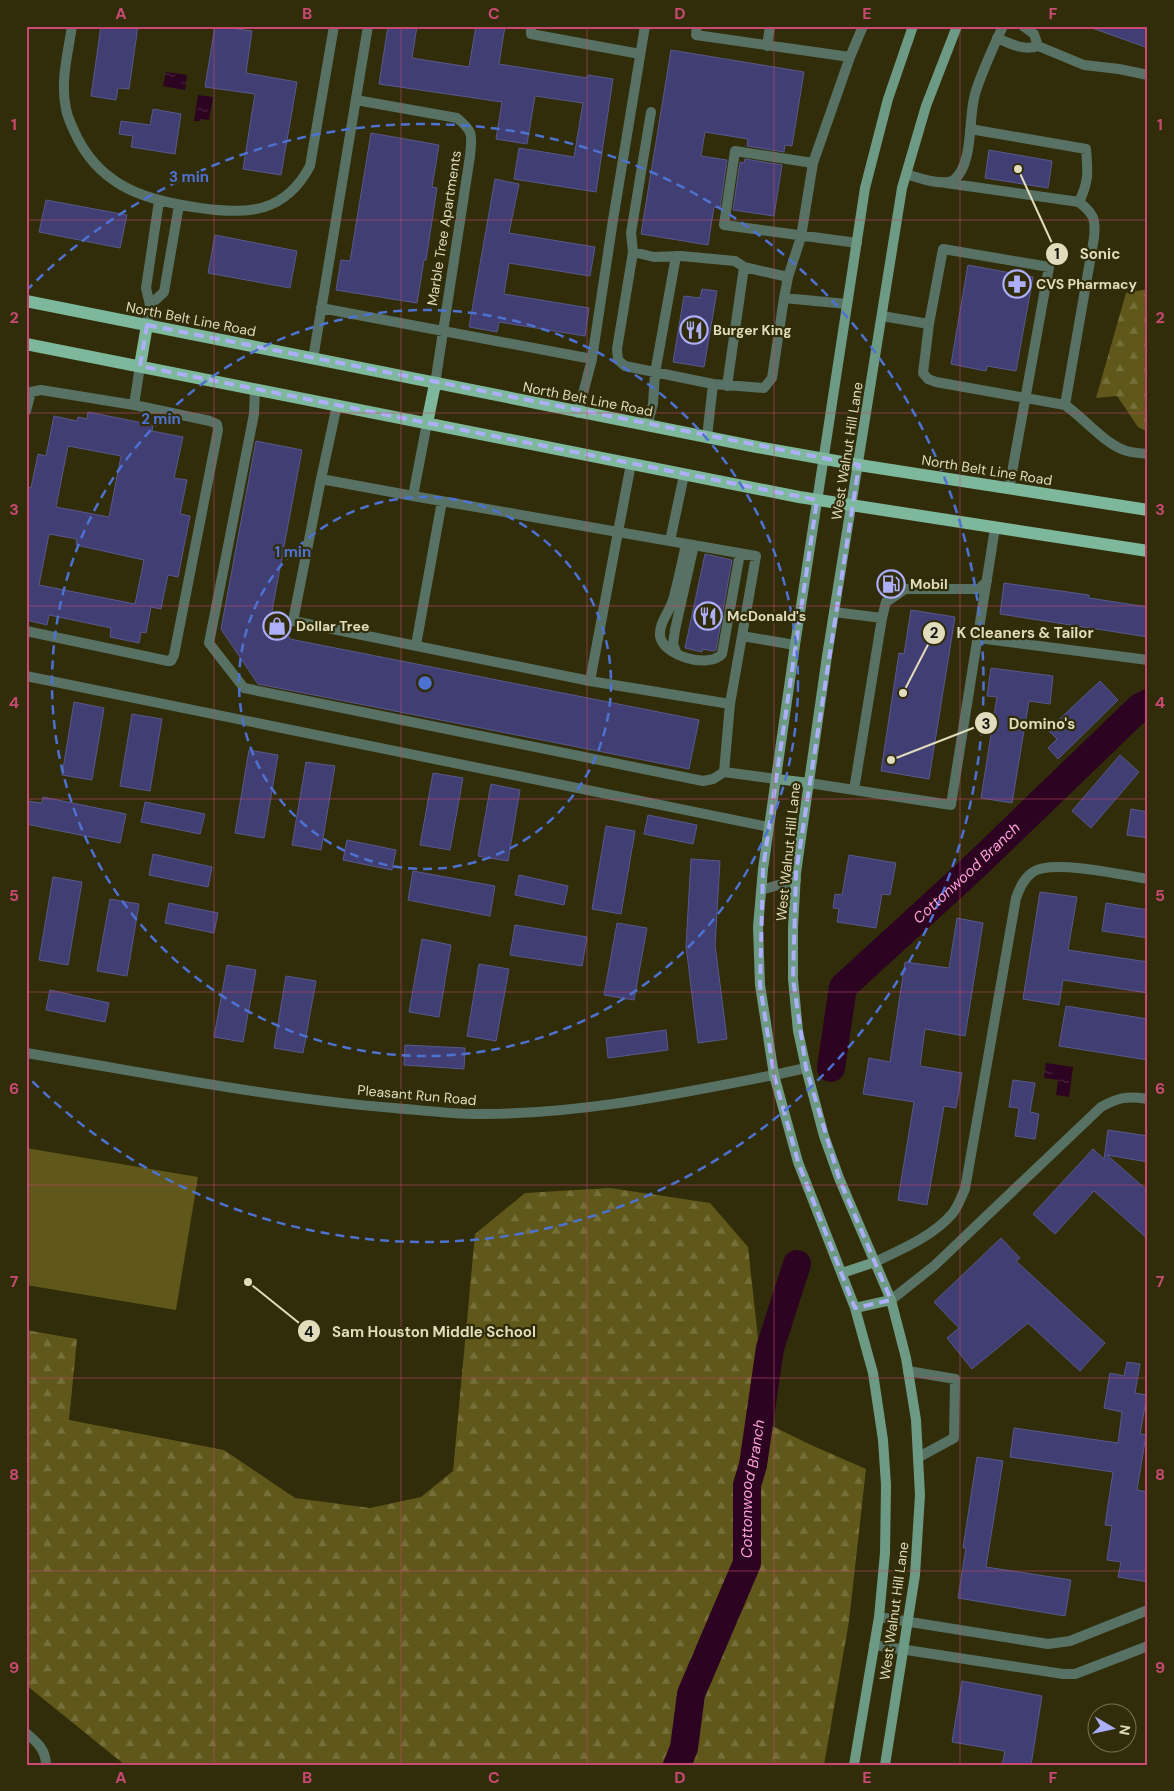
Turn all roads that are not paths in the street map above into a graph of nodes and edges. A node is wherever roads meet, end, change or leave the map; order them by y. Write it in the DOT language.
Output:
graph roads {
  1 [pos="72,26"];
  2 [pos="334,26"];
  3 [pos="368,26"];
  4 [pos="531,26"];
  5 [pos="645,26"];
  6 [pos="697,26"];
  7 [pos="770,26"];
  8 [pos="863,26"];
  9 [pos="913,26"];
  10 [pos="957,26"];
  11 [pos="1003,26"];
  12 [pos="1023,26"];
  13 [pos="997,38"];
  14 [pos="767,46"];
  15 [pos="1038,46"];
  16 [pos="640,54"];
  17 [pos="850,57"];
  18 [pos="1148,74"];
  19 [pos="356,100"];
  20 [pos="651,112"];
  21 [pos="970,129"];
  22 [pos="813,162"];
  23 [pos="906,174"];
  24 [pos="946,183"];
  25 [pos="159,201"];
  26 [pos="1079,202"];
  27 [pos="179,205"];
  28 [pos="801,237"];
  29 [pos="857,243"];
  30 [pos="633,252"];
  31 [pos="676,256"];
  32 [pos="744,267"];
  33 [pos="788,277"];
  34 [pos="784,298"];
  35 [pos="26,301"];
  36 [pos="150,304"];
  37 [pos="847,304"];
  38 [pos="322,308"];
  39 [pos="882,316"];
  40 [pos="929,324"];
  41 [pos="147,325"];
  42 [pos="443,331"];
  43 [pos="26,344"];
  44 [pos="313,359"];
  45 [pos="592,359"];
  46 [pos="140,366"];
  47 [pos="655,373"];
  48 [pos="435,384"];
  49 [pos="713,384"];
  50 [pos="727,386"];
  51 [pos="255,389"];
  52 [pos="1024,397"];
  53 [pos="134,405"];
  54 [pos="337,405"];
  55 [pos="1065,405"];
  56 [pos="26,411"];
  57 [pos="578,413"];
  58 [pos="428,424"];
  59 [pos="648,426"];
  60 [pos="707,438"];
  61 [pos="1148,454"];
  62 [pos="823,460"];
  63 [pos="631,464"];
  64 [pos="858,465"];
  65 [pos="684,475"];
  66 [pos="321,479"];
  67 [pos="1009,489"];
  68 [pos="413,496"];
  69 [pos="442,500"];
  70 [pos="817,500"];
  71 [pos="852,506"];
  72 [pos="1148,510"];
  73 [pos="995,528"];
  74 [pos="618,532"];
  75 [pos="670,541"];
  76 [pos="690,544"];
  77 [pos="1148,551"];
  78 [pos="740,553"];
  79 [pos="987,581"];
  80 [pos="834,612"];
  81 [pos="882,618"];
  82 [pos="26,631"];
  83 [pos="742,636"];
  84 [pos="978,638"];
  85 [pos="416,645"];
  86 [pos="795,645"];
  87 [pos="1148,660"];
  88 [pos="26,676"];
  89 [pos="590,680"];
  90 [pos="730,704"];
  91 [pos="724,772"];
  92 [pos="776,779"];
  93 [pos="809,783"];
  94 [pos="854,790"];
  95 [pos="769,827"];
  96 [pos="1148,879"];
  97 [pos="796,880"];
  98 [pos="761,890"];
  99 [pos="26,1053"];
  100 [pos="806,1068"];
  101 [pos="774,1076"];
  102 [pos="1148,1099"];
  103 [pos="875,1262"];
  104 [pos="842,1273"];
  105 [pos="891,1300"];
  106 [pos="855,1308"];
  107 [pos="908,1371"];
  108 [pos="919,1457"];
  109 [pos="1148,1610"];
  110 [pos="879,1617"];
  111 [pos="908,1621"];
  112 [pos="874,1645"];
  113 [pos="1148,1646"];
  114 [pos="904,1650"];
  115 [pos="26,1733"];
  116 [pos="46,1765"];
  117 [pos="854,1765"];
  118 [pos="885,1765"];
  1 -- 25 [label="street"];
  2 -- 27 [label="street"];
  3 -- 19 [label="street"];
  4 -- 16 [label="street"];
  5 -- 16 [label="street"];
  6 -- 14 [label="street"];
  7 -- 14 [label="street"];
  8 -- 17 [label="street"];
  9 -- 29 [label="main road, West Walnut Hill Lane"];
  10 -- 23 [label="main road, West Walnut Hill Lane"];
  11 -- 13 [label="street"];
  12 -- 15 [label="street"];
  13 -- 15 [label="street"];
  13 -- 21 [label="street"];
  14 -- 17 [label="street"];
  15 -- 18 [label="street"];
  16 -- 45 [label="street"];
  17 -- 22 [label="street"];
  19 -- 38 [label="street"];
  19 -- 42 [label="street, Marble Tree Apartments"];
  20 -- 30 [label="street"];
  21 -- 24 [label="street"];
  21 -- 26 [label="street"];
  22 -- 28 [label="street"];
  22 -- 28 [label="street"];
  23 -- 24 [label="street"];
  23 -- 39 [label="main road, West Walnut Hill Lane"];
  24 -- 26 [label="street"];
  25 -- 27 [label="street"];
  25 -- 36 [label="street"];
  26 -- 55 [label="street"];
  27 -- 36 [label="street"];
  28 -- 29 [label="street"];
  28 -- 33 [label="street"];
  29 -- 37 [label="main road, West Walnut Hill Lane"];
  30 -- 31 [label="street"];
  30 -- 47 [label="street"];
  31 -- 32 [label="street"];
  31 -- 47 [label="street"];
  32 -- 33 [label="street"];
  32 -- 50 [label="street"];
  33 -- 34 [label="street"];
  34 -- 37 [label="street"];
  34 -- 50 [label="street"];
  35 -- 41 [label="main road, North Belt Line Road"];
  36 -- 41 [label="street"];
  37 -- 62 [label="main road, West Walnut Hill Lane"];
  38 -- 42 [label="street"];
  38 -- 44 [label="street"];
  39 -- 40 [label="street"];
  39 -- 64 [label="main road, West Walnut Hill Lane"];
  40 -- 52 [label="street"];
  40 -- 52 [label="street"];
  41 -- 44 [label="main road, North Belt Line Road"];
  41 -- 46 [label="main road"];
  42 -- 45 [label="street"];
  42 -- 48 [label="street, Marble Tree Apartments"];
  43 -- 46 [label="main road"];
  44 -- 48 [label="main road, North Belt Line Road"];
  45 -- 57 [label="street"];
  46 -- 51 [label="main road"];
  46 -- 53 [label="street"];
  47 -- 49 [label="street"];
  47 -- 59 [label="street"];
  48 -- 57 [label="main road, North Belt Line Road"];
  48 -- 58 [label="main road"];
  49 -- 50 [label="street"];
  49 -- 60 [label="street"];
  51 -- 54 [label="main road"];
  51 -- 91 [label="street"];
  52 -- 55 [label="street"];
  52 -- 67 [label="street"];
  53 -- 56 [label="street"];
  53 -- 82 [label="street"];
  54 -- 58 [label="main road"];
  54 -- 66 [label="street"];
  55 -- 61 [label="street"];
  57 -- 59 [label="main road, North Belt Line Road"];
  58 -- 63 [label="main road"];
  58 -- 68 [label="street"];
  59 -- 60 [label="main road, North Belt Line Road"];
  60 -- 62 [label="main road, North Belt Line Road"];
  62 -- 64 [label="main road, North Belt Line Road"];
  62 -- 70 [label="main road, West Walnut Hill Lane"];
  63 -- 65 [label="main road"];
  63 -- 74 [label="street"];
  64 -- 67 [label="main road, North Belt Line Road"];
  64 -- 71 [label="main road, West Walnut Hill Lane"];
  65 -- 70 [label="main road"];
  65 -- 75 [label="street"];
  66 -- 68 [label="street"];
  66 -- 85 [label="street"];
  67 -- 72 [label="main road, North Belt Line Road"];
  68 -- 69 [label="street"];
  69 -- 74 [label="street"];
  69 -- 85 [label="street"];
  70 -- 71 [label="main road"];
  70 -- 86 [label="main road, West Walnut Hill Lane"];
  71 -- 73 [label="main road"];
  71 -- 80 [label="main road, West Walnut Hill Lane"];
  73 -- 77 [label="main road"];
  73 -- 79 [label="street"];
  74 -- 75 [label="street"];
  74 -- 89 [label="street"];
  75 -- 76 [label="street"];
  76 -- 78 [label="street"];
  76 -- 78 [label="street"];
  78 -- 83 [label="street"];
  79 -- 81 [label="street"];
  79 -- 84 [label="street"];
  80 -- 81 [label="street"];
  80 -- 93 [label="main road, West Walnut Hill Lane"];
  81 -- 94 [label="street"];
  83 -- 86 [label="street"];
  83 -- 90 [label="street"];
  84 -- 87 [label="street"];
  84 -- 94 [label="street"];
  85 -- 89 [label="street"];
  86 -- 92 [label="main road, West Walnut Hill Lane"];
  88 -- 95 [label="street"];
  89 -- 90 [label="street"];
  90 -- 91 [label="street"];
  91 -- 92 [label="street"];
  92 -- 93 [label="main road"];
  92 -- 95 [label="main road, West Walnut Hill Lane"];
  93 -- 94 [label="street"];
  93 -- 97 [label="main road, West Walnut Hill Lane"];
  95 -- 98 [label="main road, West Walnut Hill Lane"];
  96 -- 103 [label="street"];
  97 -- 98 [label="street"];
  97 -- 100 [label="main road, West Walnut Hill Lane"];
  98 -- 101 [label="main road, West Walnut Hill Lane"];
  99 -- 101 [label="street, Pleasant Run Road"];
  100 -- 101 [label="street, Pleasant Run Road"];
  100 -- 103 [label="main road, West Walnut Hill Lane"];
  101 -- 104 [label="main road, West Walnut Hill Lane"];
  102 -- 105 [label="street"];
  103 -- 104 [label="main road"];
  103 -- 105 [label="main road, West Walnut Hill Lane"];
  104 -- 106 [label="main road, West Walnut Hill Lane"];
  105 -- 106 [label="main road"];
  105 -- 107 [label="main road, West Walnut Hill Lane"];
  106 -- 110 [label="main road, West Walnut Hill Lane"];
  107 -- 108 [label="main road, West Walnut Hill Lane"];
  107 -- 108 [label="street"];
  108 -- 111 [label="main road, West Walnut Hill Lane"];
  109 -- 111 [label="street"];
  110 -- 111 [label="street"];
  110 -- 112 [label="main road, West Walnut Hill Lane"];
  111 -- 114 [label="main road, West Walnut Hill Lane"];
  112 -- 114 [label="street"];
  112 -- 117 [label="main road, West Walnut Hill Lane"];
  113 -- 114 [label="street"];
  114 -- 118 [label="main road, West Walnut Hill Lane"];
  115 -- 116 [label="street"];
}
